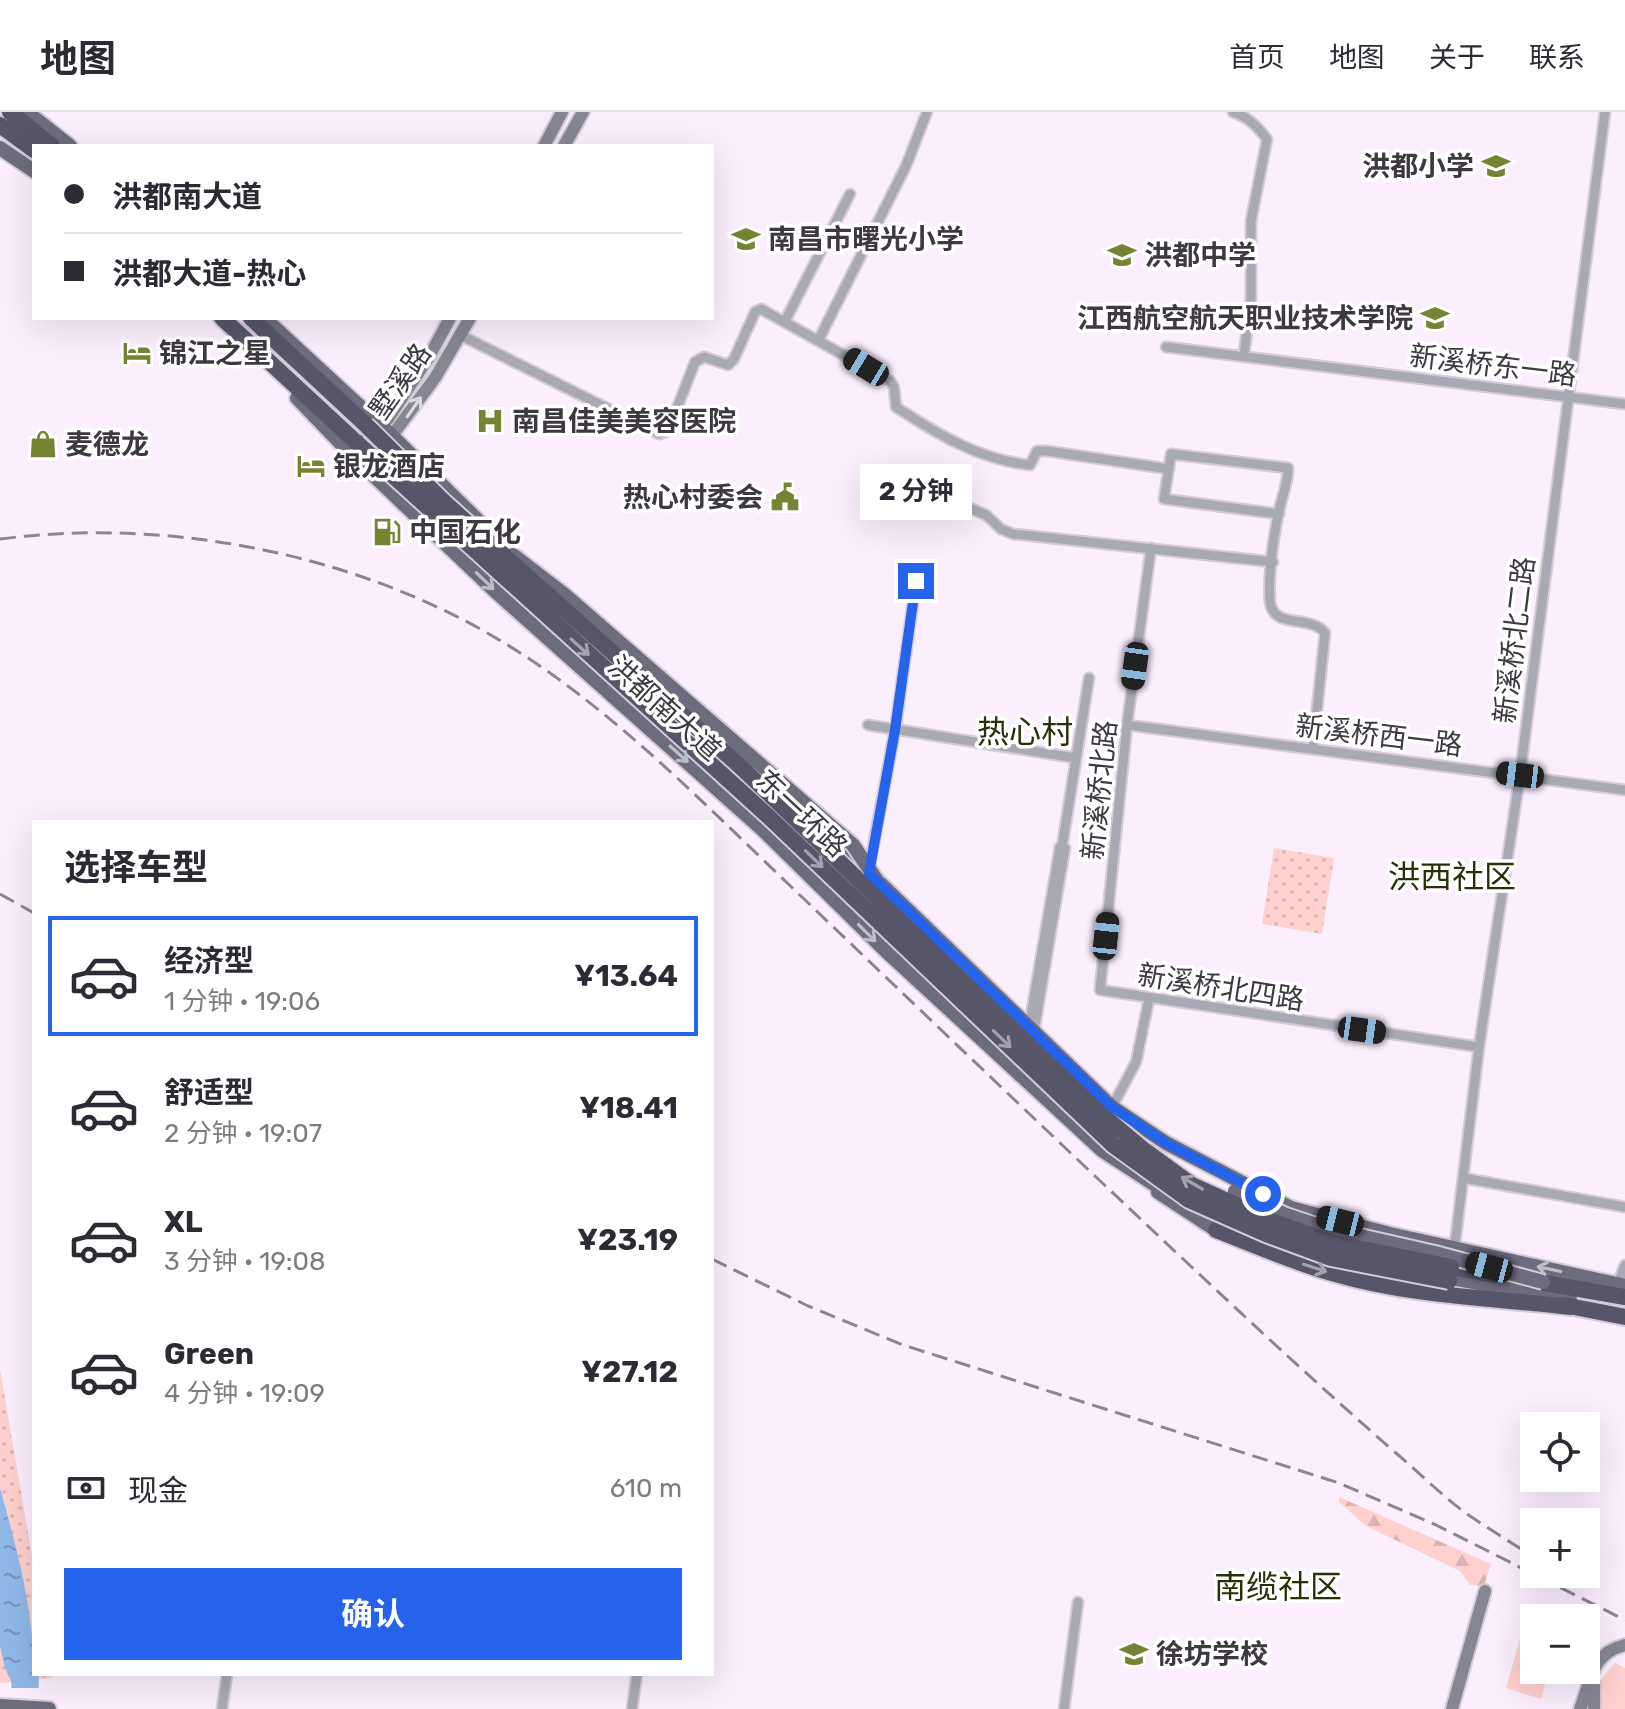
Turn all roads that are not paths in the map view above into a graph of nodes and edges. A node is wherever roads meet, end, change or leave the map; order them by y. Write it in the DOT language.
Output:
graph roads {
  1 [pos="10,112"];
  2 [pos="27,112"];
  3 [pos="41,112"];
  4 [pos="562,112"];
  5 [pos="583,112"];
  6 [pos="927,112"];
  7 [pos="1233,112"];
  8 [pos="1605,112"];
  9 [pos="0,125"];
  10 [pos="0,132"];
  11 [pos="50,144"];
  12 [pos="69,144"];
  13 [pos="70,144"];
  14 [pos="545,144"];
  15 [pos="565,144"];
  16 [pos="0,148"];
  17 [pos="32,149"];
  18 [pos="32,156"];
  19 [pos="32,170"];
  20 [pos="850,194"];
  21 [pos="214,320"];
  22 [pos="224,320"];
  23 [pos="253,320"];
  24 [pos="266,320"];
  25 [pos="449,320"];
  26 [pos="469,320"];
  27 [pos="785,321"];
  28 [pos="460,335"];
  29 [pos="818,341"];
  30 [pos="1166,347"];
  31 [pos="1244,355"];
  32 [pos="1567,397"];
  33 [pos="1625,404"];
  34 [pos="386,431"];
  35 [pos="350,453"];
  36 [pos="366,469"];
  37 [pos="1169,469"];
  38 [pos="445,503"];
  39 [pos="958,503"];
  40 [pos="1279,514"];
  41 [pos="1151,548"];
  42 [pos="1273,562"];
  43 [pos="916,581"];
  44 [pos="1089,678"];
  45 [pos="868,725"];
  46 [pos="1127,725"];
  47 [pos="895,730"];
  48 [pos="1313,748"];
  49 [pos="1076,758"];
  50 [pos="1520,775"];
  51 [pos="1625,790"];
  52 [pos="874,878"];
  53 [pos="1100,990"];
  54 [pos="1149,999"];
  55 [pos="1031,1029"];
  56 [pos="1479,1047"];
  57 [pos="1116,1110"];
  58 [pos="1103,1151"];
  59 [pos="1463,1178"];
  60 [pos="1625,1207"];
  61 [pos="1216,1230"];
  62 [pos="1454,1248"];
  63 [pos="1625,1265"];
  64 [pos="1451,1267"];
  65 [pos="1543,1282"];
  66 [pos="1623,1289"];
  67 [pos="1571,1307"];
  68 [pos="1625,1311"];
  69 [pos="1625,1317"];
  70 [pos="1485,1591"];
  71 [pos="1078,1602"];
  72 [pos="1624,1648"];
  73 [pos="1608,1656"];
  74 [pos="227,1676"];
  75 [pos="637,1676"];
  76 [pos="0,1706"];
  77 [pos="49,1709"];
  78 [pos="222,1709"];
  79 [pos="632,1709"];
  80 [pos="1064,1709"];
  81 [pos="1452,1709"];
  82 [pos="1580,1709"];
  83 [pos="1594,1709"];
  1 -- 11 [label="highway"];
  2 -- 12 [label="main road"];
  3 -- 13 [label="main road"];
  4 -- 14 [label="street"];
  5 -- 15 [label="street"];
  6 -- 29 [label="street"];
  7 -- 31 [label="street"];
  8 -- 32 [label="street, 新溪桥北二路"];
  9 -- 17 [label="highway"];
  10 -- 18 [label="main road"];
  16 -- 19 [label="main road"];
  20 -- 27 [label="street"];
  21 -- 35 [label="main road, 洪都南大道"];
  22 -- 67 [label="highway, 东一环路, one-way, bridge"];
  23 -- 38 [label="highway, 东一环路, bridge"];
  24 -- 34 [label="main road, 洪都南大道"];
  25 -- 34 [label="street, 墅溪路"];
  26 -- 28 [label="street, 墅溪路"];
  27 -- 28 [label="street"];
  27 -- 29 [label="street"];
  34 -- 28 [label="street, 墅溪路, one-way"];
  29 -- 37 [label="street"];
  30 -- 31 [label="street, 新溪桥东一路"];
  31 -- 32 [label="street, 新溪桥东一路"];
  32 -- 33 [label="street, 新溪桥东一路"];
  32 -- 50 [label="street, 新溪桥北二路"];
  34 -- 35 [label="street, 墅溪路"];
  34 -- 36 [label="street, 墅溪路"];
  34 -- 52 [label="main road, 洪都南大道"];
  35 -- 36 [label="main road, 洪都南大道"];
  36 -- 58 [label="main road, 洪都南大道, one-way"];
  37 -- 40 [label="street"];
  37 -- 40 [label="street"];
  38 -- 52 [label="main road, bridge"];
  64 -- 38 [label="highway, 东一环路, one-way, bridge"];
  39 -- 41 [label="street"];
  40 -- 42 [label="street"];
  41 -- 42 [label="street"];
  41 -- 46 [label="street, 新溪桥北路"];
  42 -- 48 [label="street"];
  43 -- 47 [label="street"];
  44 -- 49 [label="street"];
  45 -- 47 [label="street"];
  46 -- 48 [label="street, 新溪桥西一路"];
  46 -- 53 [label="street, 新溪桥北路"];
  47 -- 49 [label="street"];
  47 -- 52 [label="street"];
  48 -- 50 [label="street, 新溪桥西一路"];
  49 -- 55 [label="street"];
  50 -- 51 [label="street, 新溪桥西一路"];
  50 -- 56 [label="street, 新溪桥北二路"];
  52 -- 55 [label="main road, 洪都南大道"];
  53 -- 54 [label="street, 新溪桥北四路"];
  54 -- 56 [label="street, 新溪桥北四路"];
  54 -- 57 [label="street"];
  55 -- 57 [label="main road, 洪都南大道"];
  56 -- 59 [label="street, 新溪桥北二路"];
  57 -- 62 [label="main road, 洪都南大道"];
  57 -- 65 [label="main road, bridge"];
  58 -- 61 [label="main road"];
  58 -- 68 [label="main road, 洪都南大道"];
  59 -- 60 [label="street"];
  59 -- 62 [label="street, 新溪桥北二路"];
  61 -- 67 [label="highway, one-way"];
  62 -- 64 [label="street, 新溪桥北二路"];
  66 -- 62 [label="main road, 洪都南大道, one-way"];
  63 -- 66 [label="street"];
  64 -- 65 [label="highway, 东一环路, bridge"];
  65 -- 66 [label="highway, 东一环路"];
  67 -- 69 [label="highway, 东一环路"];
  70 -- 81 [label="street"];
  71 -- 80 [label="street"];
  72 -- 73 [label="street"];
  73 -- 82 [label="street"];
  73 -- 83 [label="street"];
  74 -- 78 [label="street"];
  75 -- 79 [label="street"];
  76 -- 77 [label="main road"];
}
